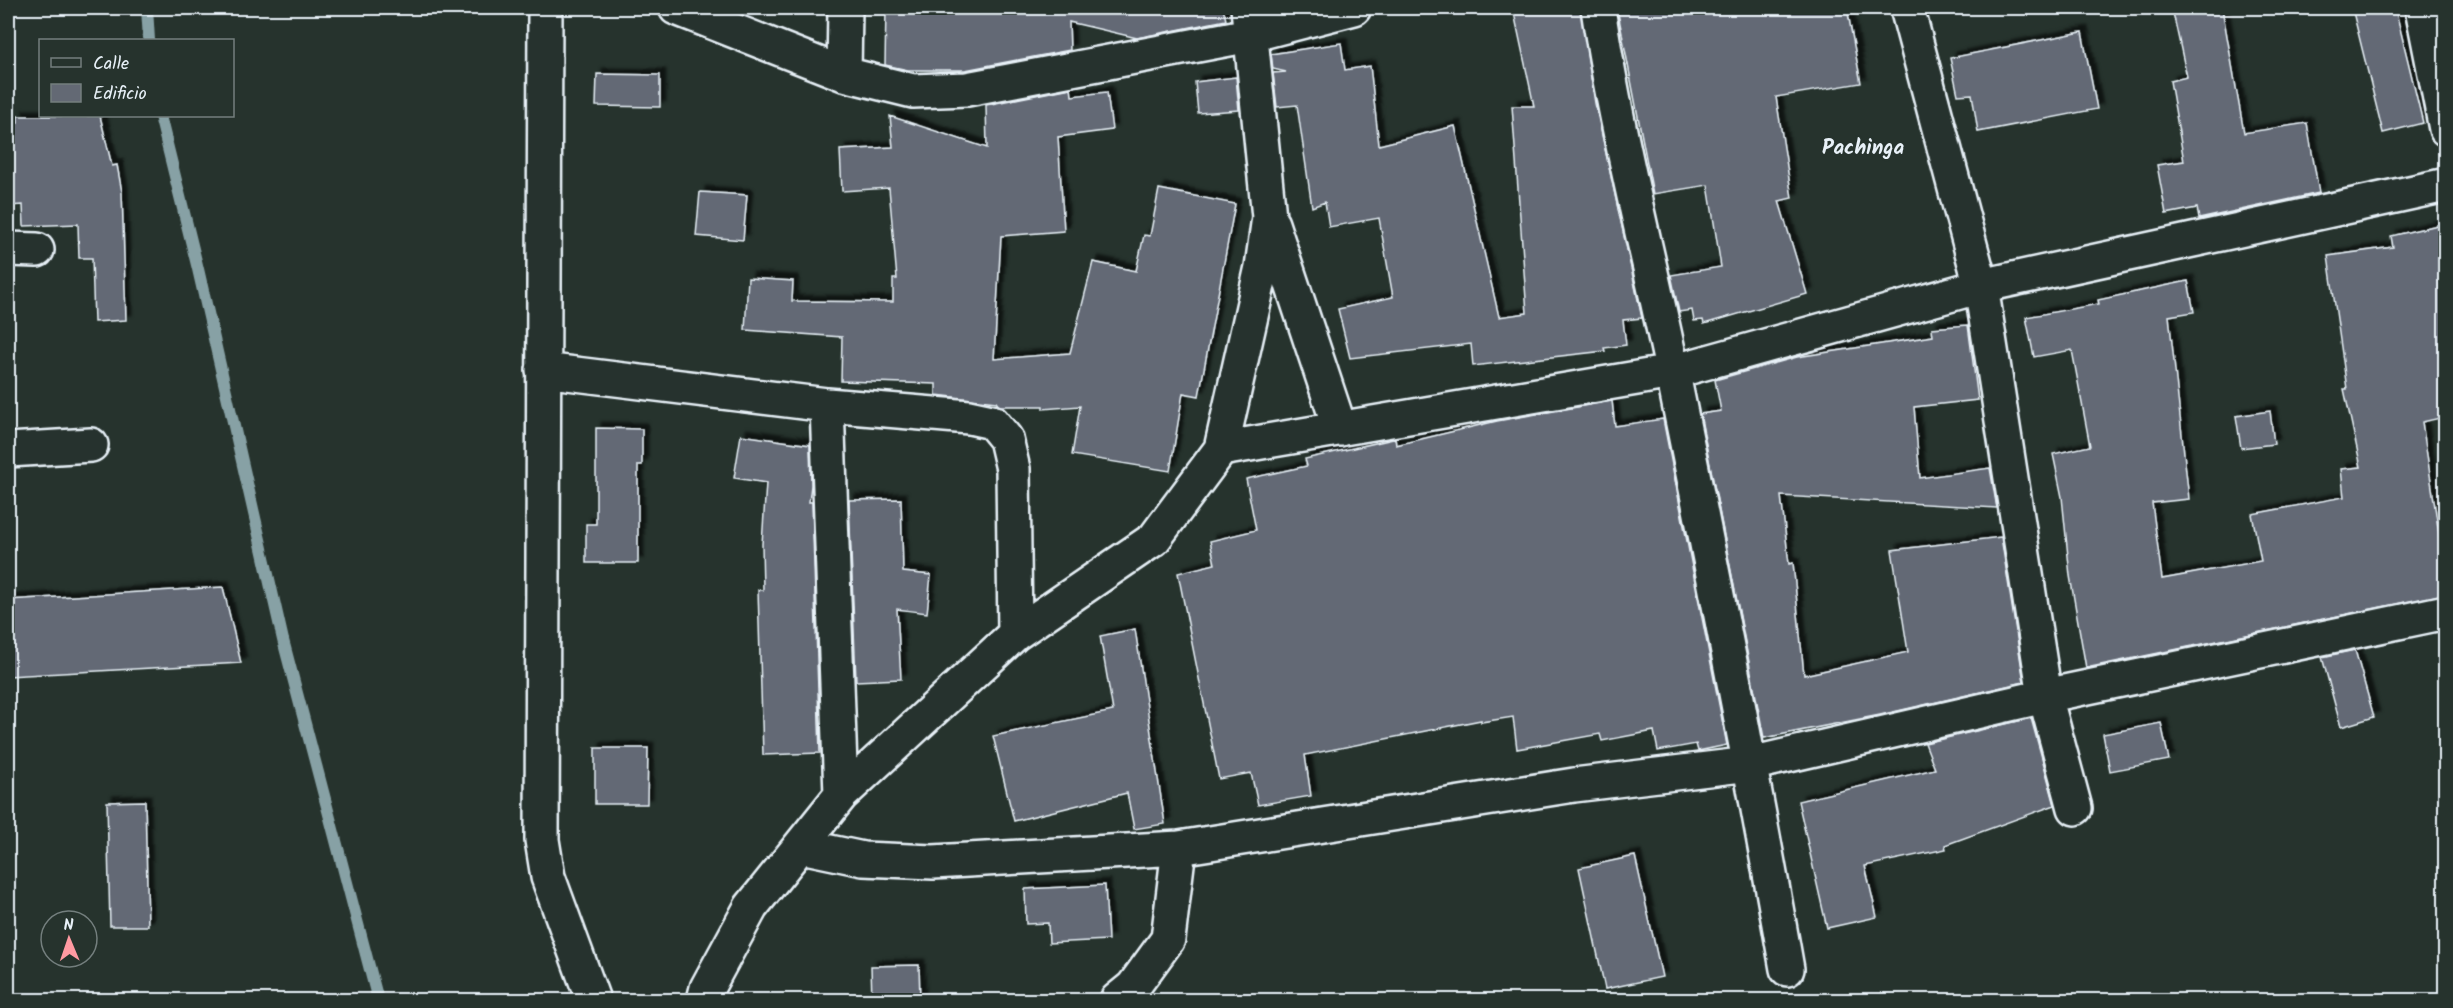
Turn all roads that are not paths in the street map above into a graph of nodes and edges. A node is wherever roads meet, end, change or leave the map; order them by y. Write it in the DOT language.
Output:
graph roads {
  1 [pos="545,8"];
  2 [pos="676,8"];
  3 [pos="844,8"];
  4 [pos="1354,8"];
  5 [pos="1598,8"];
  6 [pos="1907,8"];
  7 [pos="2422,8"];
  8 [pos="1249,21"];
  9 [pos="844,74"];
  10 [pos="2445,129"];
  11 [pos="2445,185"];
  12 [pos="1269,217"];
  13 [pos="1982,286"];
  14 [pos="543,370"];
  15 [pos="1672,372"];
  16 [pos="827,405"];
  17 [pos="1340,429"];
  18 [pos="91,445"];
  19 [pos="1221,449"];
  20 [pos="8,450"];
  21 [pos="2445,612"];
  22 [pos="1015,634"];
  23 [pos="2045,696"];
  24 [pos="1750,764"];
  25 [pos="841,795"];
  26 [pos="2075,808"];
  27 [pos="801,846"];
  28 [pos="1179,848"];
  29 [pos="1788,969"];
  30 [pos="593,1000"];
  31 [pos="704,1000"];
  32 [pos="1117,1000"];
  1 -- 14 [label="street"];
  2 -- 9 [label="street"];
  3 -- 9 [label="street"];
  4 -- 8 [label="street"];
  5 -- 15 [label="street"];
  6 -- 13 [label="street"];
  7 -- 10 [label="street"];
  8 -- 9 [label="street"];
  8 -- 12 [label="street"];
  11 -- 13 [label="street"];
  12 -- 17 [label="street"];
  12 -- 19 [label="street"];
  13 -- 15 [label="street"];
  13 -- 23 [label="street"];
  14 -- 16 [label="street"];
  14 -- 30 [label="street"];
  15 -- 17 [label="street"];
  15 -- 24 [label="street"];
  16 -- 22 [label="street"];
  16 -- 25 [label="street"];
  17 -- 19 [label="street"];
  18 -- 20 [label="street"];
  19 -- 22 [label="street"];
  21 -- 23 [label="street"];
  22 -- 25 [label="street"];
  23 -- 24 [label="street"];
  23 -- 26 [label="street"];
  24 -- 28 [label="street"];
  24 -- 29 [label="street"];
  25 -- 27 [label="street"];
  27 -- 28 [label="street"];
  27 -- 31 [label="street"];
  28 -- 32 [label="street"];
}
